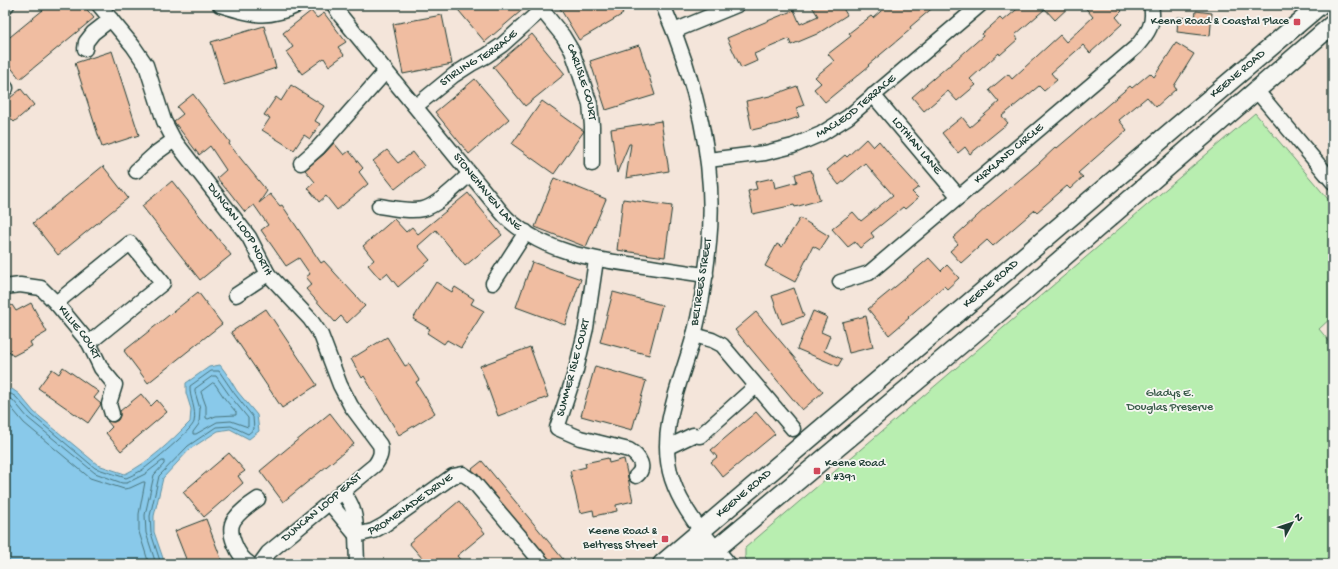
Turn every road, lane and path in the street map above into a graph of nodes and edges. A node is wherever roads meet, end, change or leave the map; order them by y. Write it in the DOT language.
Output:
graph roads {
  1 [pos="99,5"];
  2 [pos="220,5"];
  3 [pos="298,5"];
  4 [pos="334,5"];
  5 [pos="663,5"];
  6 [pos="737,5"];
  7 [pos="980,5"];
  8 [pos="1151,5"];
  9 [pos="1320,5"];
  10 [pos="540,7"];
  11 [pos="111,19"];
  12 [pos="1333,24"];
  13 [pos="674,31"];
  14 [pos="85,50"];
  15 [pos="386,71"];
  16 [pos="1256,90"];
  17 [pos="873,95"];
  18 [pos="416,106"];
  19 [pos="174,140"];
  20 [pos="708,160"];
  21 [pos="301,163"];
  22 [pos="592,164"];
  23 [pos="136,171"];
  24 [pos="470,174"];
  25 [pos="1333,182"];
  26 [pos="959,197"];
  27 [pos="379,206"];
  28 [pos="526,232"];
  29 [pos="596,260"];
  30 [pos="268,274"];
  31 [pos="706,275"];
  32 [pos="493,282"];
  33 [pos="840,282"];
  34 [pos="5,287"];
  35 [pos="236,295"];
  36 [pos="56,302"];
  37 [pos="694,335"];
  38 [pos="89,343"];
  39 [pos="899,362"];
  40 [pos="756,386"];
  41 [pos="112,414"];
  42 [pos="793,429"];
  43 [pos="668,446"];
  44 [pos="382,452"];
  45 [pos="636,476"];
  46 [pos="342,491"];
  47 [pos="258,499"];
  48 [pos="329,502"];
  49 [pos="702,531"];
  50 [pos="356,535"];
  51 [pos="716,549"];
  52 [pos="250,564"];
  53 [pos="260,564"];
  54 [pos="357,564"];
  55 [pos="543,564"];
  56 [pos="662,564"];
  57 [pos="683,564"];
  58 [pos="698,564"];
  59 [pos="729,564"];
  1 -- 11 [label="street, DUNCAN LOOP NORTH"];
  2 -- 3 [label="street"];
  4 -- 15 [label="street, STONEHAVEN LANE"];
  5 -- 13 [label="street, BELTREES STREET"];
  6 -- 13 [label="street"];
  7 -- 17 [label="street, MACLEOD TERRACE"];
  8 -- 26 [label="street, KIRKLAND CIRCLE"];
  9 -- 39 [label="main road, KEENE ROAD"];
  10 -- 18 [label="street, STIRLING TERRACE"];
  10 -- 22 [label="street, CARLISLE COURT"];
  11 -- 14 [label="street"];
  11 -- 19 [label="street, DUNCAN LOOP NORTH"];
  12 -- 16 [label="main road, KEENE ROAD"];
  13 -- 20 [label="street, BELTREES STREET"];
  15 -- 18 [label="street, STONEHAVEN LANE"];
  15 -- 21 [label="street"];
  16 -- 25 [label="street"];
  16 -- 51 [label="main road, KEENE ROAD"];
  17 -- 20 [label="street, MACLEOD TERRACE"];
  17 -- 26 [label="street, LOTHIAN LANE"];
  18 -- 24 [label="street, STONEHAVEN LANE"];
  19 -- 23 [label="street"];
  19 -- 30 [label="street, DUNCAN LOOP NORTH"];
  20 -- 31 [label="street, BELTREES STREET"];
  24 -- 27 [label="street"];
  24 -- 28 [label="street, STONEHAVEN LANE"];
  26 -- 33 [label="street, KIRKLAND CIRCLE"];
  28 -- 29 [label="street, STONEHAVEN LANE"];
  28 -- 32 [label="street"];
  29 -- 31 [label="street, STONEHAVEN LANE"];
  29 -- 45 [label="street, SUMMER ISLE COURT"];
  30 -- 35 [label="street"];
  30 -- 44 [label="street, DUNCAN LOOP NORTH"];
  31 -- 37 [label="street, BELTREES STREET"];
  34 -- 36 [label="street, KILLIE COURT"];
  36 -- 38 [label="street, KILLIE COURT"];
  36 -- 38 [label="street"];
  37 -- 40 [label="street"];
  37 -- 43 [label="street, BELTREES STREET"];
  38 -- 41 [label="street, KILLIE COURT"];
  39 -- 49 [label="main road, KEENE ROAD"];
  39 -- 51 [label="main road"];
  40 -- 42 [label="street"];
  40 -- 43 [label="street"];
  43 -- 49 [label="street, BELTREES STREET"];
  44 -- 46 [label="street, DUNCAN LOOP EAST"];
  46 -- 48 [label="street, DUNCAN LOOP EAST"];
  46 -- 50 [label="street"];
  47 -- 52 [label="street"];
  48 -- 50 [label="street"];
  48 -- 53 [label="street, DUNCAN LOOP EAST"];
  49 -- 51 [label="street, BELTREES STREET"];
  49 -- 56 [label="main road, KEENE ROAD"];
  49 -- 57 [label="main road"];
  50 -- 54 [label="street"];
  50 -- 55 [label="street, PROMENADE DRIVE"];
  51 -- 58 [label="main road, KEENE ROAD"];
  51 -- 59 [label="street, BELTREES STREET"];
}
